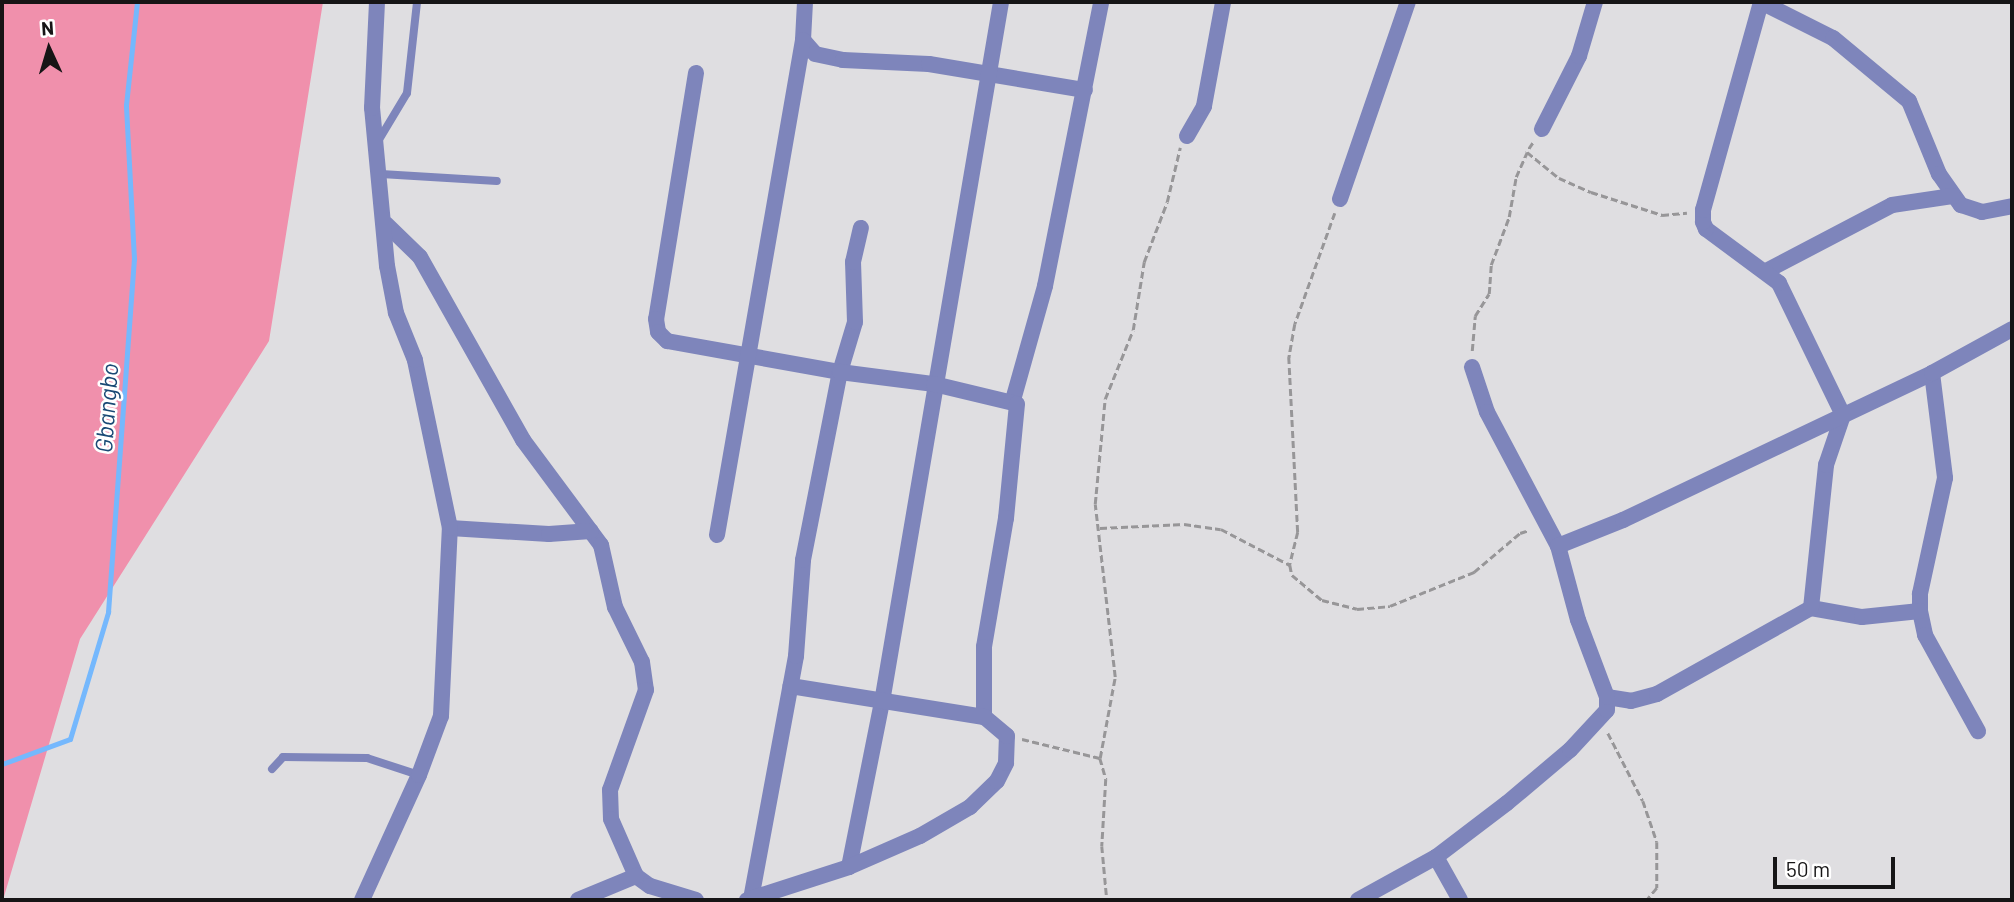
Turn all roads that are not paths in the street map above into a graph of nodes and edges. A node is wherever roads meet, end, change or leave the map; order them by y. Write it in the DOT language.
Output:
graph roads {
  1 [pos="377,2"];
  2 [pos="417,2"];
  3 [pos="805,2"];
  4 [pos="1001,2"];
  5 [pos="1101,2"];
  6 [pos="1223,2"];
  7 [pos="1408,2"];
  8 [pos="1595,2"];
  9 [pos="1761,2"];
  10 [pos="803,40"];
  11 [pos="696,73"];
  12 [pos="987,73"];
  13 [pos="1085,90"];
  14 [pos="1542,129"];
  15 [pos="1187,136"];
  16 [pos="377,143"];
  17 [pos="381,174"];
  18 [pos="497,181"];
  19 [pos="1952,196"];
  20 [pos="1340,199"];
  21 [pos="2012,206"];
  22 [pos="386,224"];
  23 [pos="861,228"];
  24 [pos="1766,271"];
  25 [pos="2012,329"];
  26 [pos="748,355"];
  27 [pos="1472,367"];
  28 [pos="840,372"];
  29 [pos="1931,373"];
  30 [pos="934,384"];
  31 [pos="1013,400"];
  32 [pos="1843,415"];
  33 [pos="450,528"];
  34 [pos="591,531"];
  35 [pos="717,535"];
  36 [pos="1558,546"];
  37 [pos="1811,608"];
  38 [pos="1920,611"];
  39 [pos="790,686"];
  40 [pos="1608,697"];
  41 [pos="882,702"];
  42 [pos="984,717"];
  43 [pos="1978,731"];
  44 [pos="272,769"];
  45 [pos="419,775"];
  46 [pos="1436,857"];
  47 [pos="849,867"];
  48 [pos="636,876"];
  49 [pos="362,900"];
  50 [pos="578,900"];
  51 [pos="696,900"];
  52 [pos="749,900"];
  53 [pos="1358,900"];
  54 [pos="1460,900"];
  1 -- 16 [label="street"];
  2 -- 16 [label="lane"];
  3 -- 10 [label="street"];
  4 -- 12 [label="street"];
  5 -- 13 [label="street"];
  6 -- 15 [label="street"];
  7 -- 20 [label="street"];
  8 -- 14 [label="street"];
  9 -- 19 [label="street"];
  9 -- 24 [label="street"];
  10 -- 12 [label="street"];
  10 -- 26 [label="street"];
  11 -- 26 [label="street"];
  12 -- 13 [label="street"];
  12 -- 30 [label="street"];
  13 -- 31 [label="street"];
  16 -- 17 [label="street"];
  17 -- 18 [label="lane"];
  17 -- 22 [label="street"];
  19 -- 21 [label="street"];
  19 -- 24 [label="street"];
  22 -- 33 [label="street"];
  22 -- 34 [label="street"];
  23 -- 28 [label="street"];
  24 -- 32 [label="street"];
  25 -- 29 [label="street"];
  26 -- 28 [label="street"];
  26 -- 35 [label="street"];
  27 -- 36 [label="street"];
  28 -- 30 [label="street"];
  28 -- 39 [label="street"];
  29 -- 32 [label="street"];
  29 -- 38 [label="street"];
  30 -- 31 [label="street"];
  30 -- 41 [label="street"];
  31 -- 42 [label="street"];
  32 -- 36 [label="street"];
  32 -- 37 [label="street"];
  33 -- 34 [label="street"];
  33 -- 45 [label="street"];
  34 -- 48 [label="street"];
  36 -- 40 [label="street"];
  37 -- 38 [label="street"];
  37 -- 40 [label="street"];
  38 -- 43 [label="street"];
  39 -- 41 [label="street"];
  39 -- 52 [label="street"];
  40 -- 46 [label="street"];
  41 -- 42 [label="street"];
  41 -- 47 [label="street"];
  42 -- 47 [label="street"];
  44 -- 45 [label="lane"];
  45 -- 49 [label="street"];
  46 -- 53 [label="street"];
  46 -- 54 [label="street"];
  47 -- 52 [label="street"];
  48 -- 50 [label="street"];
  48 -- 51 [label="street"];
}
